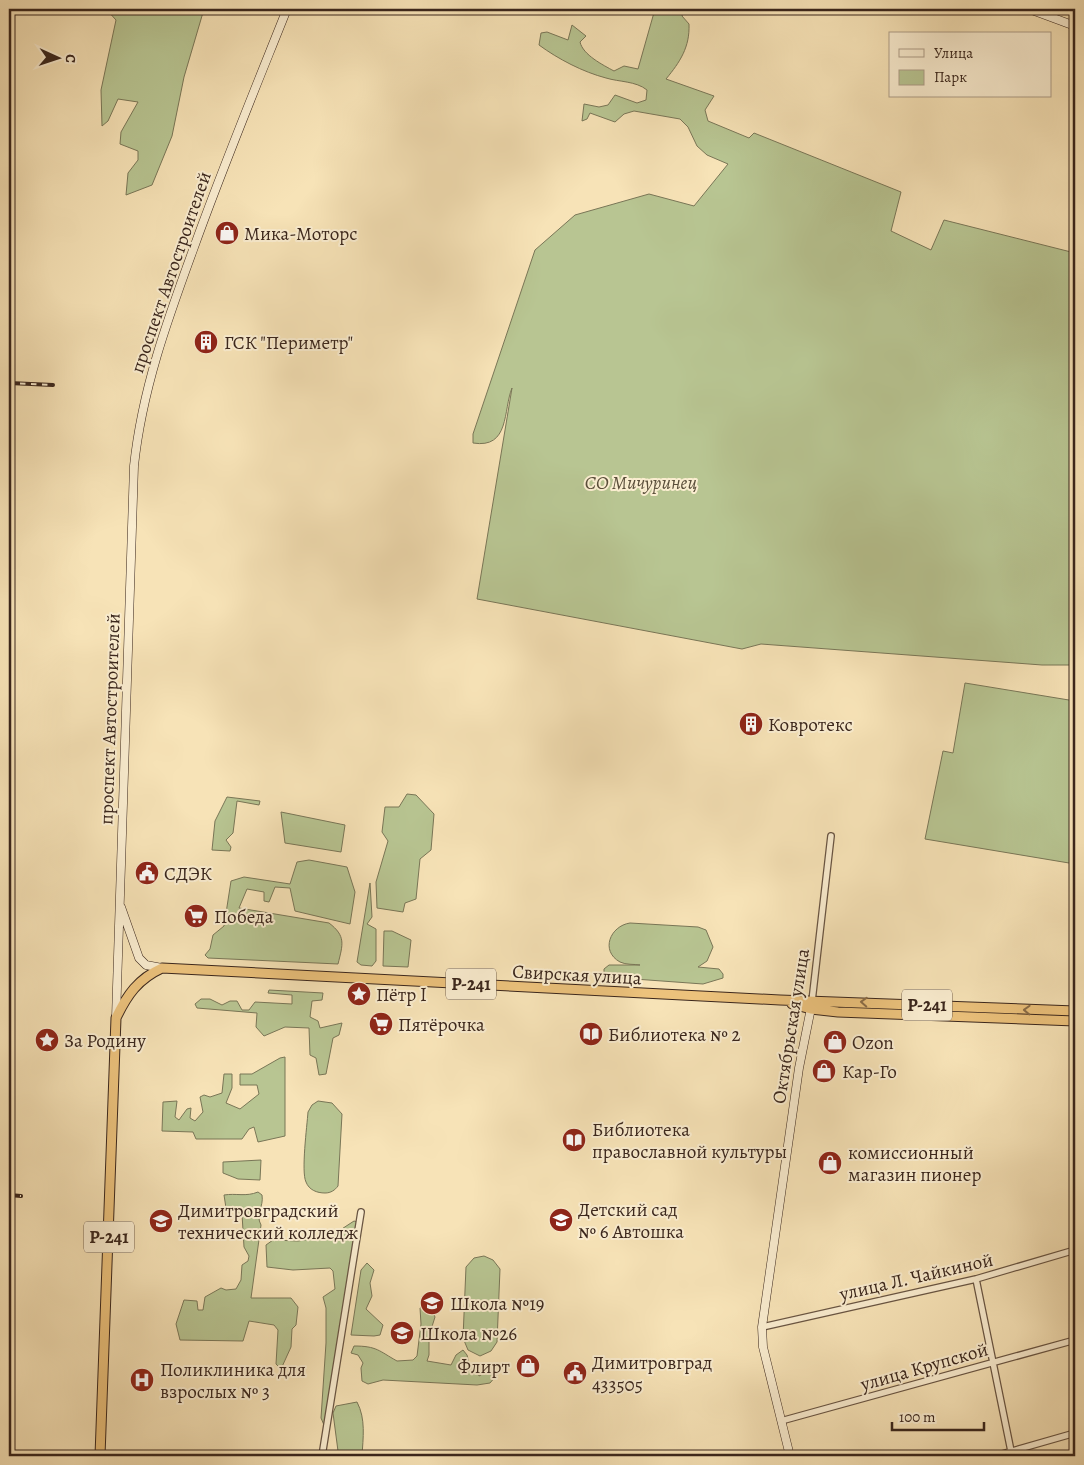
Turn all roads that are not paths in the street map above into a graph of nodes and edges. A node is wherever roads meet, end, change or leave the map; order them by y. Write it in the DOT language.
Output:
graph roads {
  1 [pos="287,9"];
  2 [pos="1029,9"];
  3 [pos="1075,26"];
  4 [pos="831,836"];
  5 [pos="120,902"];
  6 [pos="162,968"];
  7 [pos="812,1005"];
  8 [pos="1075,1011"];
  9 [pos="116,1018"];
  10 [pos="1075,1021"];
  11 [pos="362,1212"];
  12 [pos="1075,1250"];
  13 [pos="976,1279"];
  14 [pos="762,1327"];
  15 [pos="1075,1340"];
  16 [pos="993,1362"];
  17 [pos="781,1420"];
  18 [pos="1075,1433"];
  19 [pos="1012,1454"];
  20 [pos="100,1456"];
  21 [pos="322,1456"];
  22 [pos="790,1456"];
  23 [pos="995,1456"];
  1 -- 5 [label="main road, проспект Автостроителей"];
  2 -- 3 [label="main road"];
  4 -- 7 [label="street, Октябрьская улица"];
  5 -- 6 [label="main road, Свирская улица"];
  5 -- 9 [label="main road, проспект Автостроителей"];
  6 -- 7 [label="highway, Свирская улица / Р-241"];
  6 -- 9 [label="highway, Р-241"];
  8 -- 7 [label="highway, Свирская улица / Р-241, one-way"];
  7 -- 10 [label="highway, Р-241"];
  7 -- 14 [label="main road, Октябрьская улица"];
  9 -- 20 [label="highway, проспект Автостроителей / Р-241"];
  11 -- 21 [label="street"];
  12 -- 13 [label="street, улица Л. Чайкиной"];
  13 -- 14 [label="street, улица Л. Чайкиной"];
  13 -- 16 [label="street"];
  14 -- 17 [label="main road, Октябрьская улица"];
  15 -- 16 [label="street, улица Крупской"];
  16 -- 17 [label="street, улица Крупской"];
  16 -- 19 [label="street"];
  17 -- 22 [label="main road, Октябрьская улица"];
  18 -- 19 [label="street"];
  19 -- 23 [label="street"];
}
